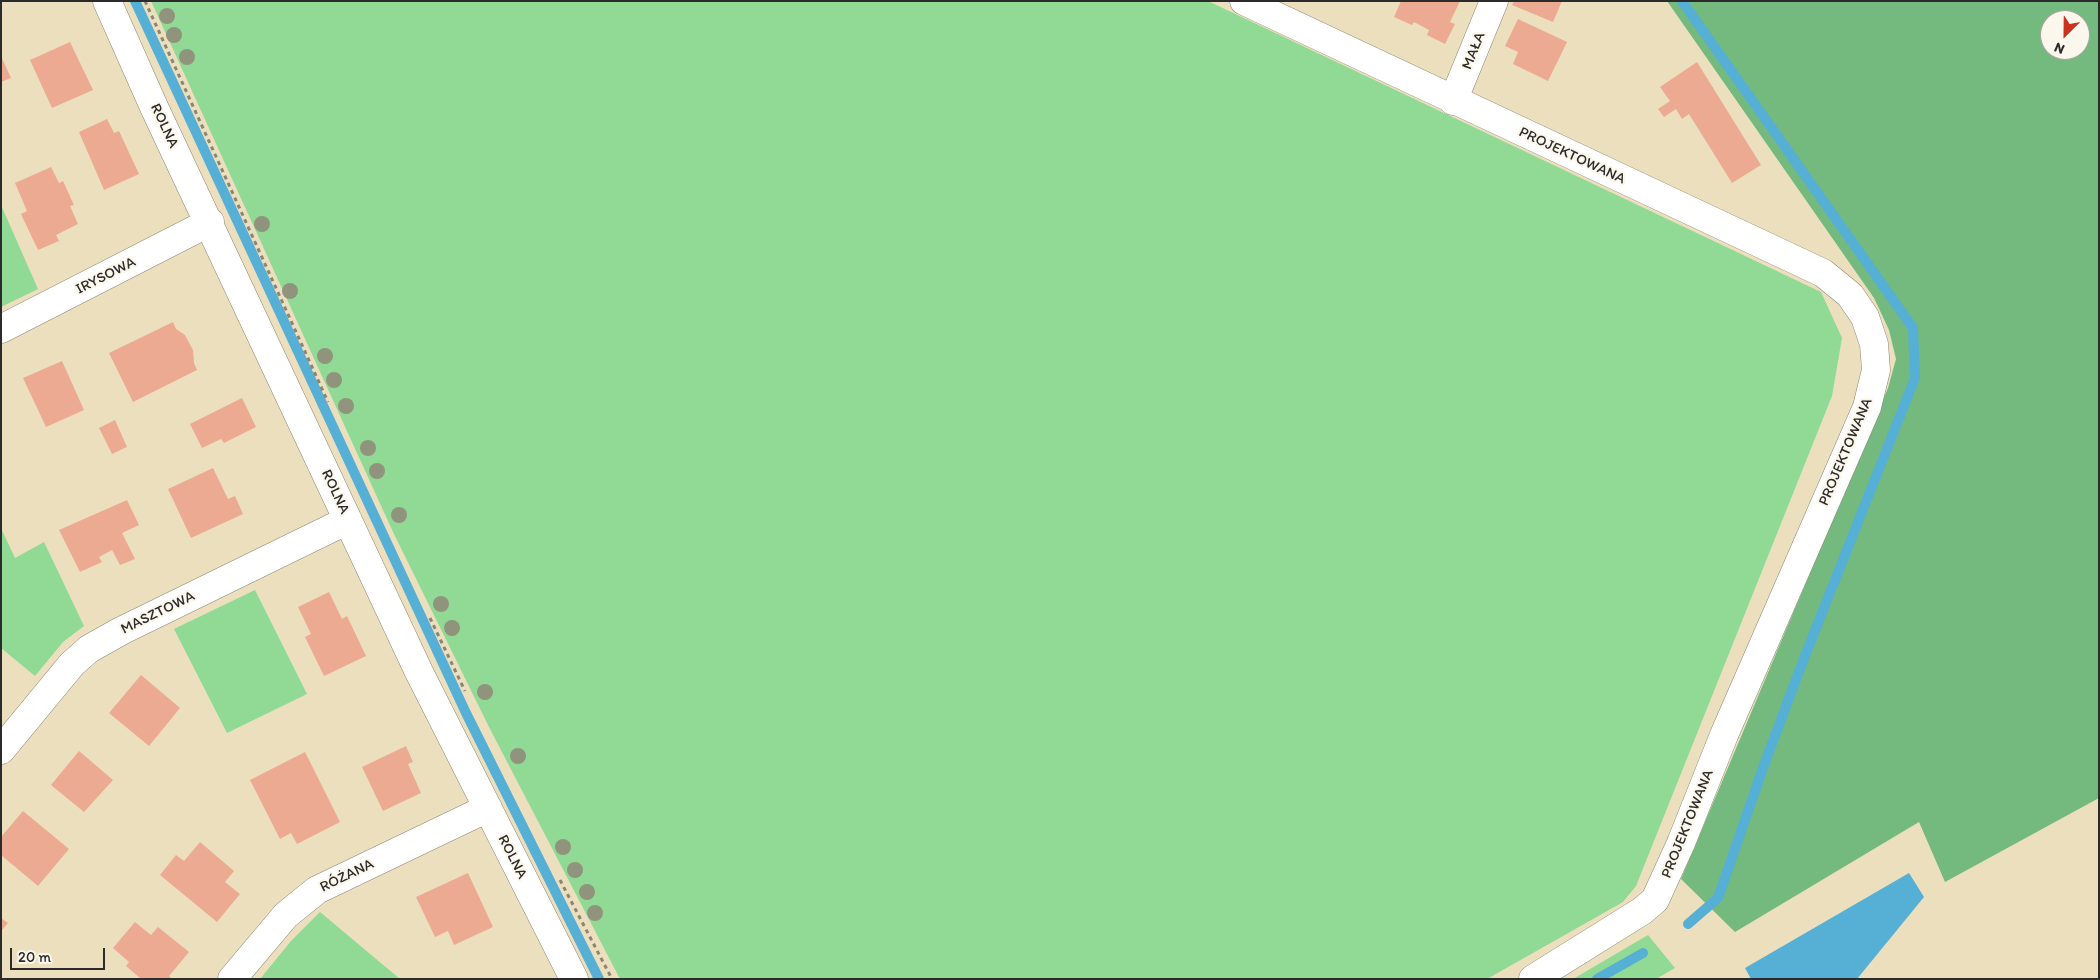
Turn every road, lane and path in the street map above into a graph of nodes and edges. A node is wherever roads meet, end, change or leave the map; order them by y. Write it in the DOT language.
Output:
graph roads {
  1 [pos="107,1"];
  2 [pos="145,1"];
  3 [pos="1244,1"];
  4 [pos="1494,1"];
  5 [pos="1453,101"];
  6 [pos="210,222"];
  7 [pos="1,329"];
  8 [pos="331,407"];
  9 [pos="348,520"];
  10 [pos="426,611"];
  11 [pos="470,700"];
  12 [pos="1,750"];
  13 [pos="488,808"];
  14 [pos="558,875"];
  15 [pos="232,979"];
  16 [pos="574,979"];
  17 [pos="612,979"];
  18 [pos="1533,979"];
  1 -- 6 [label="street, ROLNA"];
  2 -- 8 [label="path"];
  3 -- 5 [label="street, PROJEKTOWANA"];
  4 -- 5 [label="street, MAŁA"];
  5 -- 18 [label="street, PROJEKTOWANA"];
  6 -- 7 [label="street, IRYSOWA"];
  6 -- 9 [label="street, ROLNA"];
  9 -- 12 [label="street, MASZTOWA"];
  9 -- 13 [label="street, ROLNA"];
  10 -- 11 [label="path"];
  13 -- 15 [label="street, RÓŻANA"];
  13 -- 16 [label="street, ROLNA"];
  14 -- 17 [label="path"];
}
